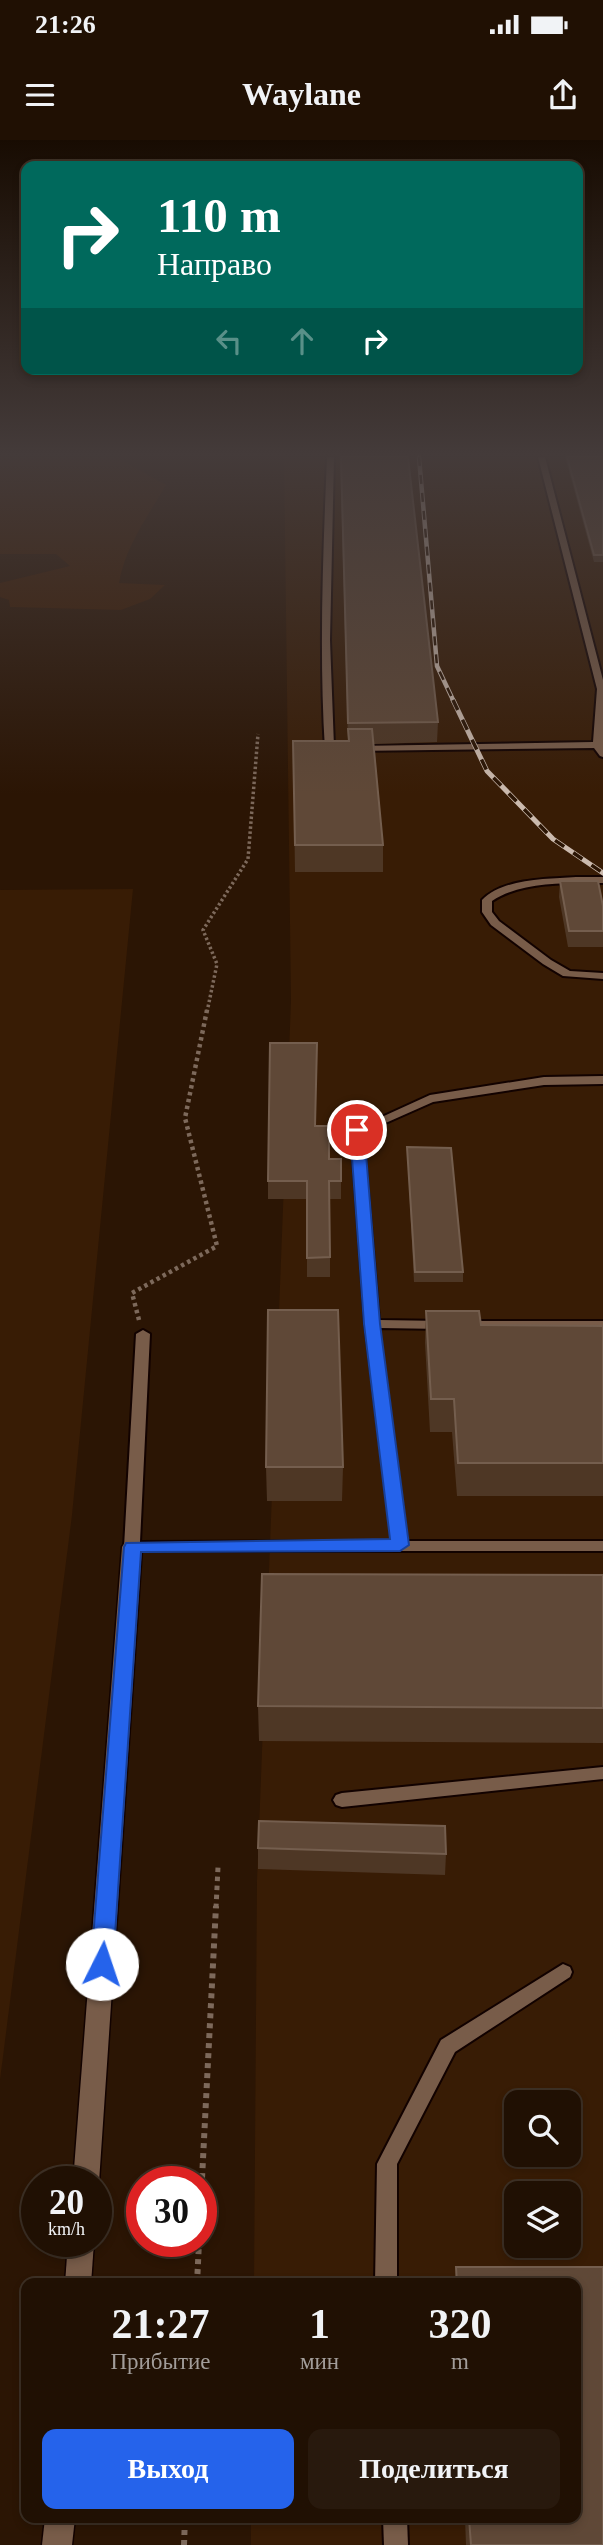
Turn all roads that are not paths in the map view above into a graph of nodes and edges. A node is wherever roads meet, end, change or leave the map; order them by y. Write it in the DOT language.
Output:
graph roads {
  1 [pos="327,569"];
  2 [pos="570,569"];
  3 [pos="597,745"];
  4 [pos="603,754"];
  5 [pos="603,880"];
  6 [pos="603,975"];
  7 [pos="603,1080"];
  8 [pos="372,1324"];
  9 [pos="603,1325"];
  10 [pos="143,1334"];
  11 [pos="400,1545"];
  12 [pos="603,1546"];
  13 [pos="132,1547"];
  14 [pos="603,1773"];
  15 [pos="342,1800"];
  16 [pos="562,1972"];
  17 [pos="87,2166"];
  18 [pos="80,2257"];
  19 [pos="78,2278"];
  20 [pos="386,2278"];
  21 [pos="59,2523"];
  22 [pos="395,2523"];
  23 [pos="57,2545"];
  24 [pos="396,2545"];
  1 -- 3 [label="lane"];
  2 -- 3 [label="lane"];
  3 -- 4 [label="lane"];
  5 -- 6 [label="lane"];
  7 -- 8 [label="lane"];
  8 -- 9 [label="lane"];
  8 -- 11 [label="lane"];
  10 -- 13 [label="lane"];
  11 -- 12 [label="lane"];
  11 -- 13 [label="lane"];
  13 -- 17 [label="street"];
  14 -- 15 [label="lane"];
  16 -- 20 [label="lane"];
  18 -- 19 [label="street"];
  21 -- 23 [label="street"];
  22 -- 24 [label="lane"];
}
